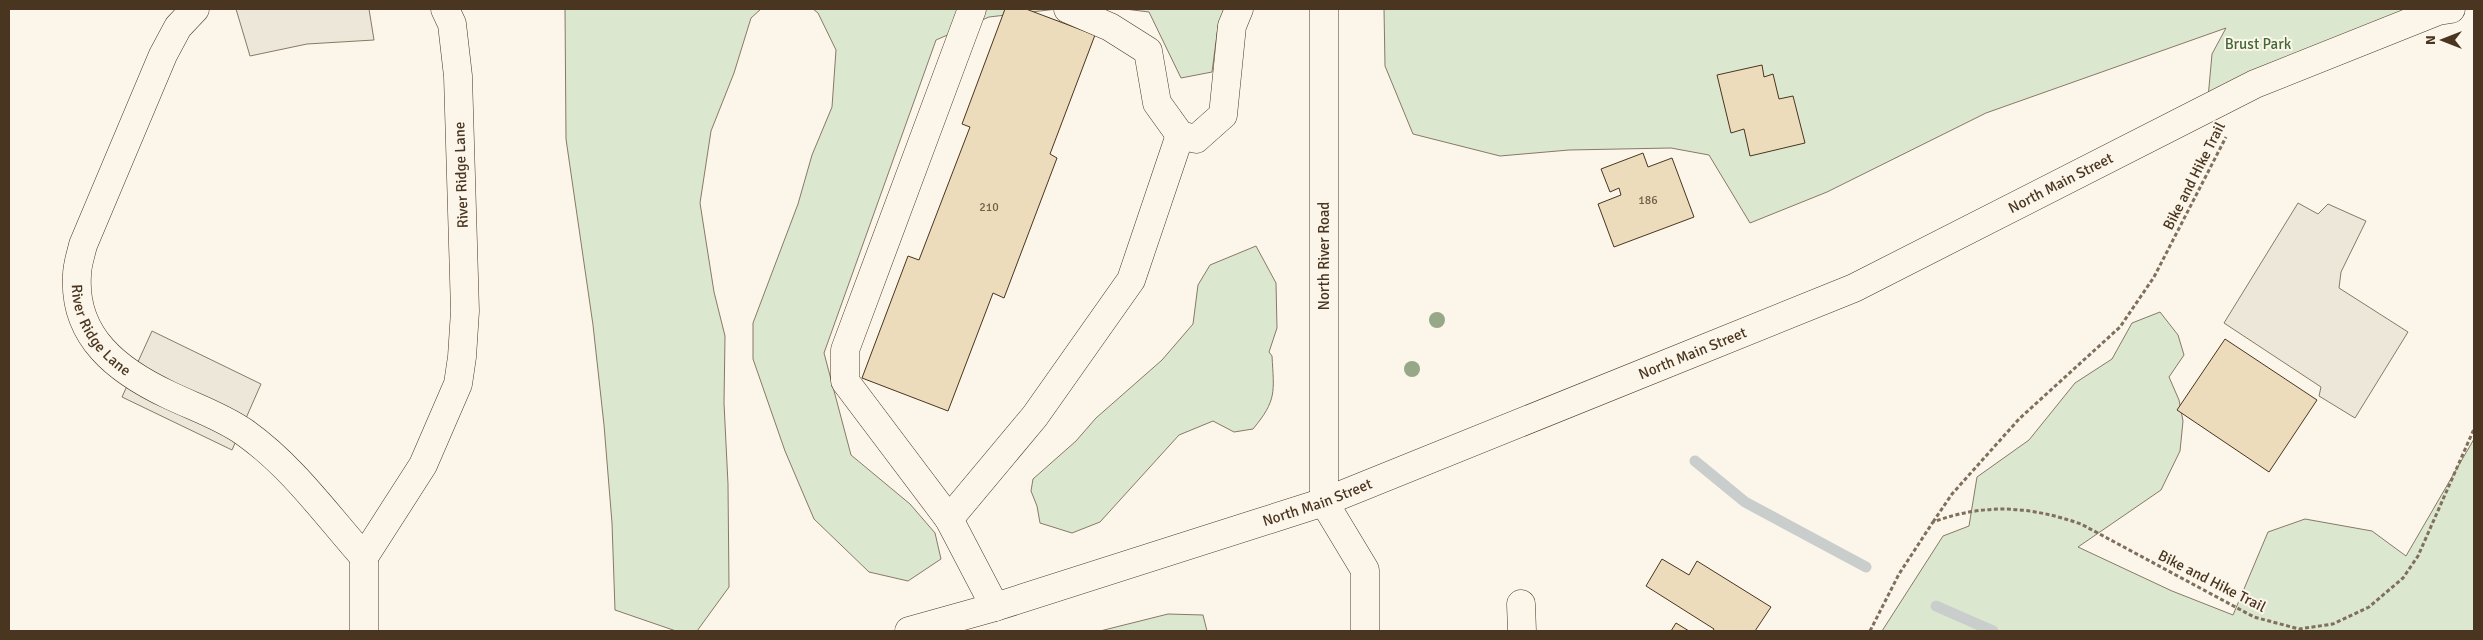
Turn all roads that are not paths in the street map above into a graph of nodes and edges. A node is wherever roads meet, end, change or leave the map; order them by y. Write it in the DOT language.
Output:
graph roads {
  1 [pos="195,9"];
  2 [pos="445,9"];
  3 [pos="972,9"];
  4 [pos="1068,9"];
  5 [pos="1239,9"];
  6 [pos="1324,9"];
  7 [pos="2451,9"];
  8 [pos="1180,135"];
  9 [pos="1324,502"];
  10 [pos="949,518"];
  11 [pos="364,557"];
  12 [pos="1521,604"];
  13 [pos="994,607"];
  14 [pos="364,631"];
  15 [pos="909,631"];
  16 [pos="1365,631"];
  17 [pos="1522,631"];
  1 -- 11 [label="street, River Ridge Lane"];
  2 -- 11 [label="street, River Ridge Lane"];
  3 -- 10 [label="street"];
  4 -- 8 [label="street"];
  5 -- 8 [label="street"];
  6 -- 9 [label="street, North River Road"];
  7 -- 9 [label="street, North Main Street"];
  8 -- 10 [label="street"];
  9 -- 13 [label="street, North Main Street"];
  9 -- 16 [label="street"];
  10 -- 13 [label="street"];
  11 -- 14 [label="street"];
  12 -- 17 [label="street"];
  13 -- 15 [label="street, North Main Street"];
}
